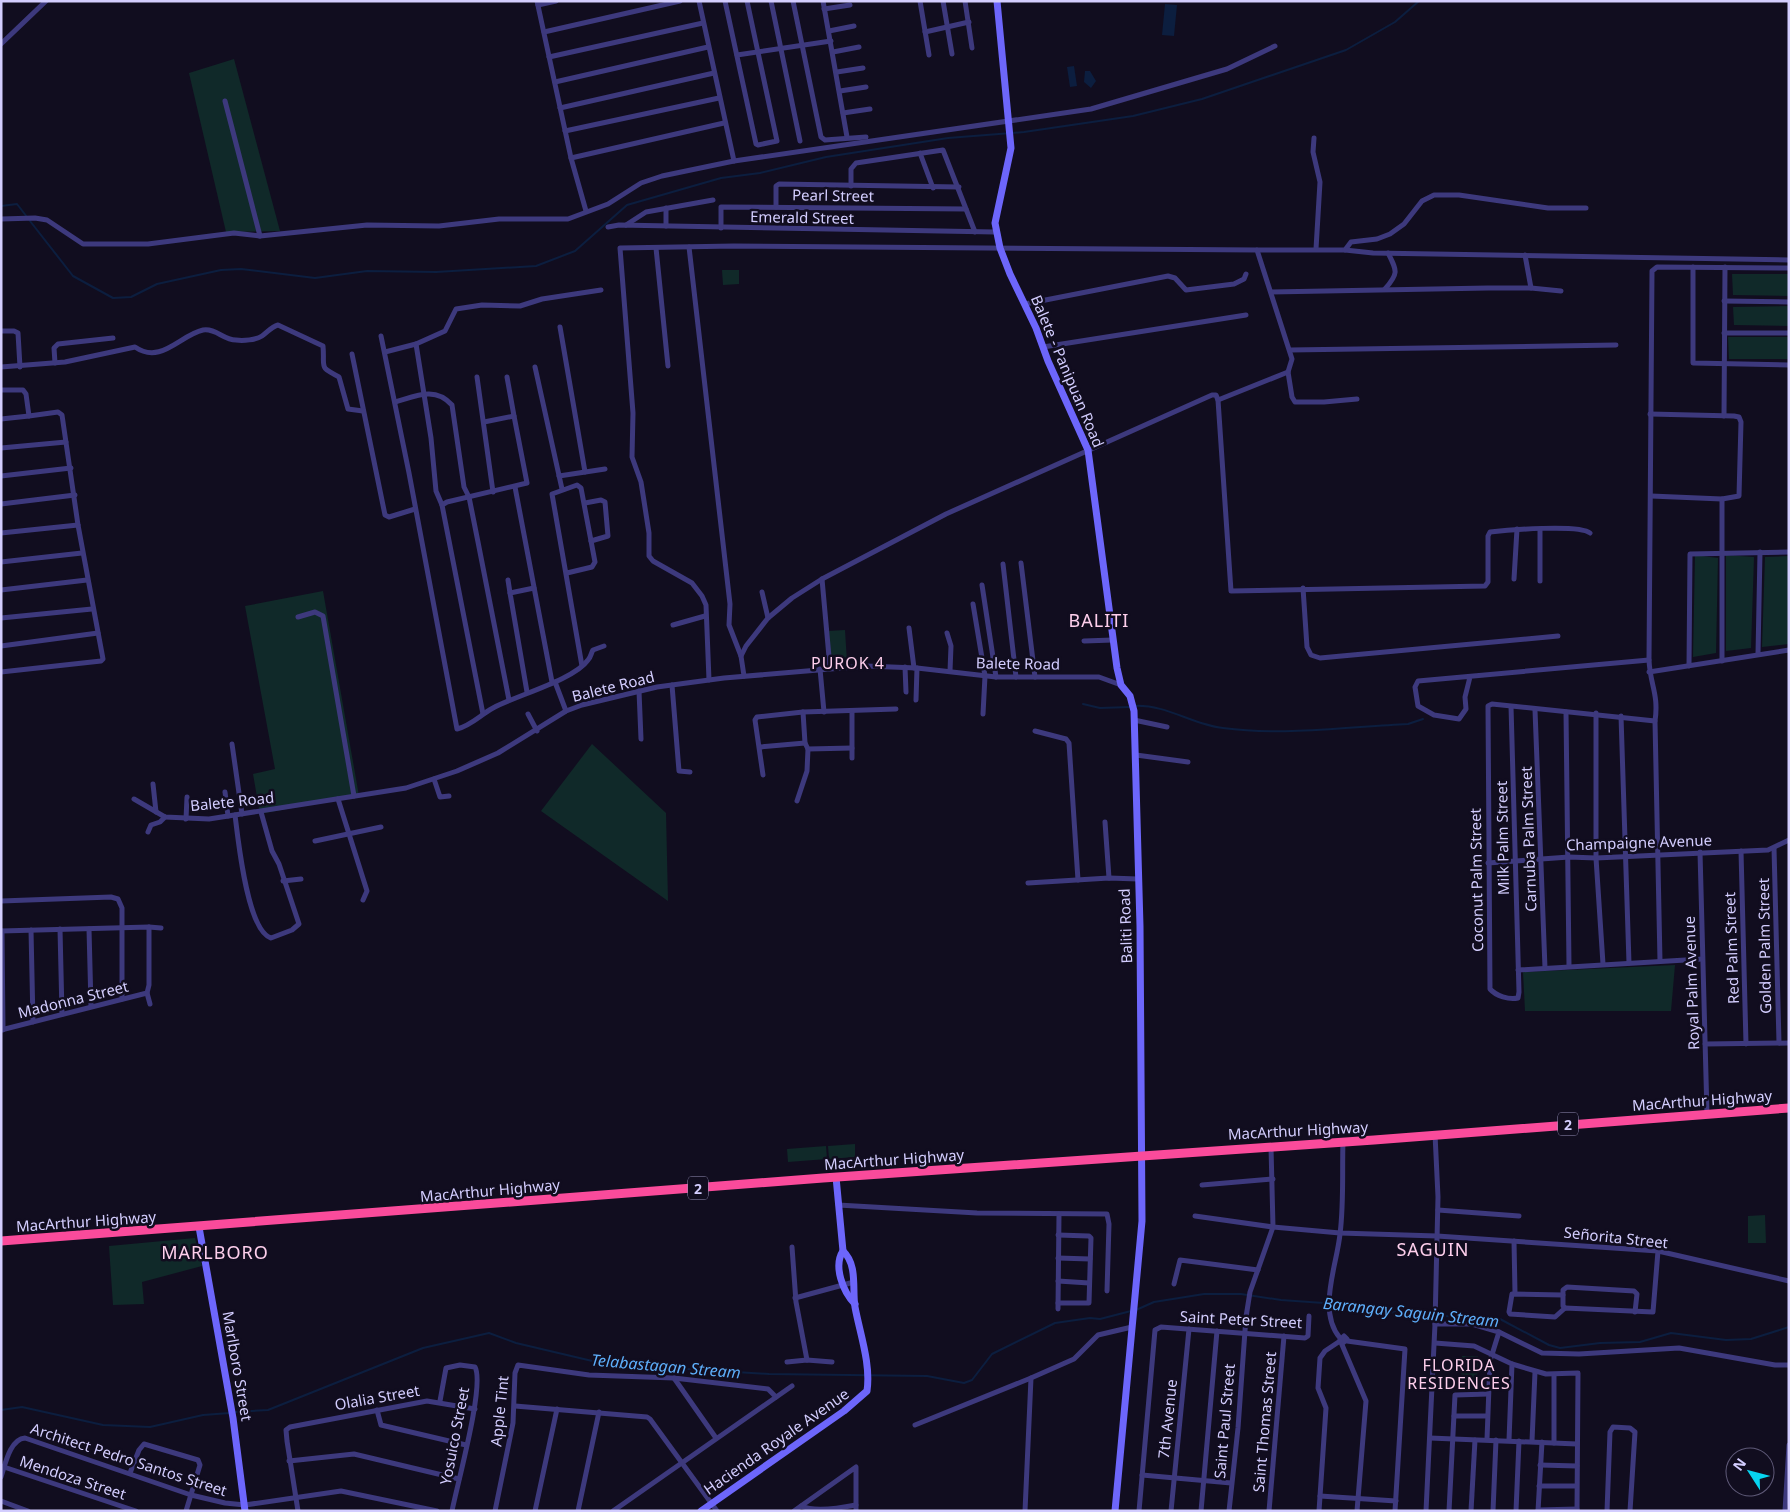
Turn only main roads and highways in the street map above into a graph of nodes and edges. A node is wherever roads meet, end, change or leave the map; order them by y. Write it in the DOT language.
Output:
graph roads {
  1 [pos="998,1"];
  2 [pos="1131,698"];
  3 [pos="1789,1108"];
  4 [pos="1140,1155"];
  5 [pos="836,1177"];
  6 [pos="199,1227"];
  7 [pos="1,1241"];
  8 [pos="843,1251"];
  9 [pos="855,1304"];
  10 [pos="245,1508"];
  11 [pos="701,1511"];
  12 [pos="1115,1511"];
  1 -- 2 [label="main road, Balete - Panipuan Road"];
  2 -- 4 [label="main road, Baliti Road"];
  3 -- 4 [label="highway, MacArthur Highway / 2"];
  4 -- 5 [label="highway, MacArthur Highway / 2"];
  4 -- 12 [label="main road, Baliti Road"];
  5 -- 6 [label="highway, MacArthur Highway / 2"];
  5 -- 8 [label="main road, Hacienda Royale Avenue"];
  6 -- 7 [label="highway, MacArthur Highway / 2"];
  6 -- 10 [label="main road, Marlboro Street"];
  8 -- 9 [label="main road, Hacienda Royale Avenue"];
  8 -- 9 [label="main road, Hacienda Royale Avenue"];
  9 -- 11 [label="main road, Hacienda Royale Avenue"];
}
